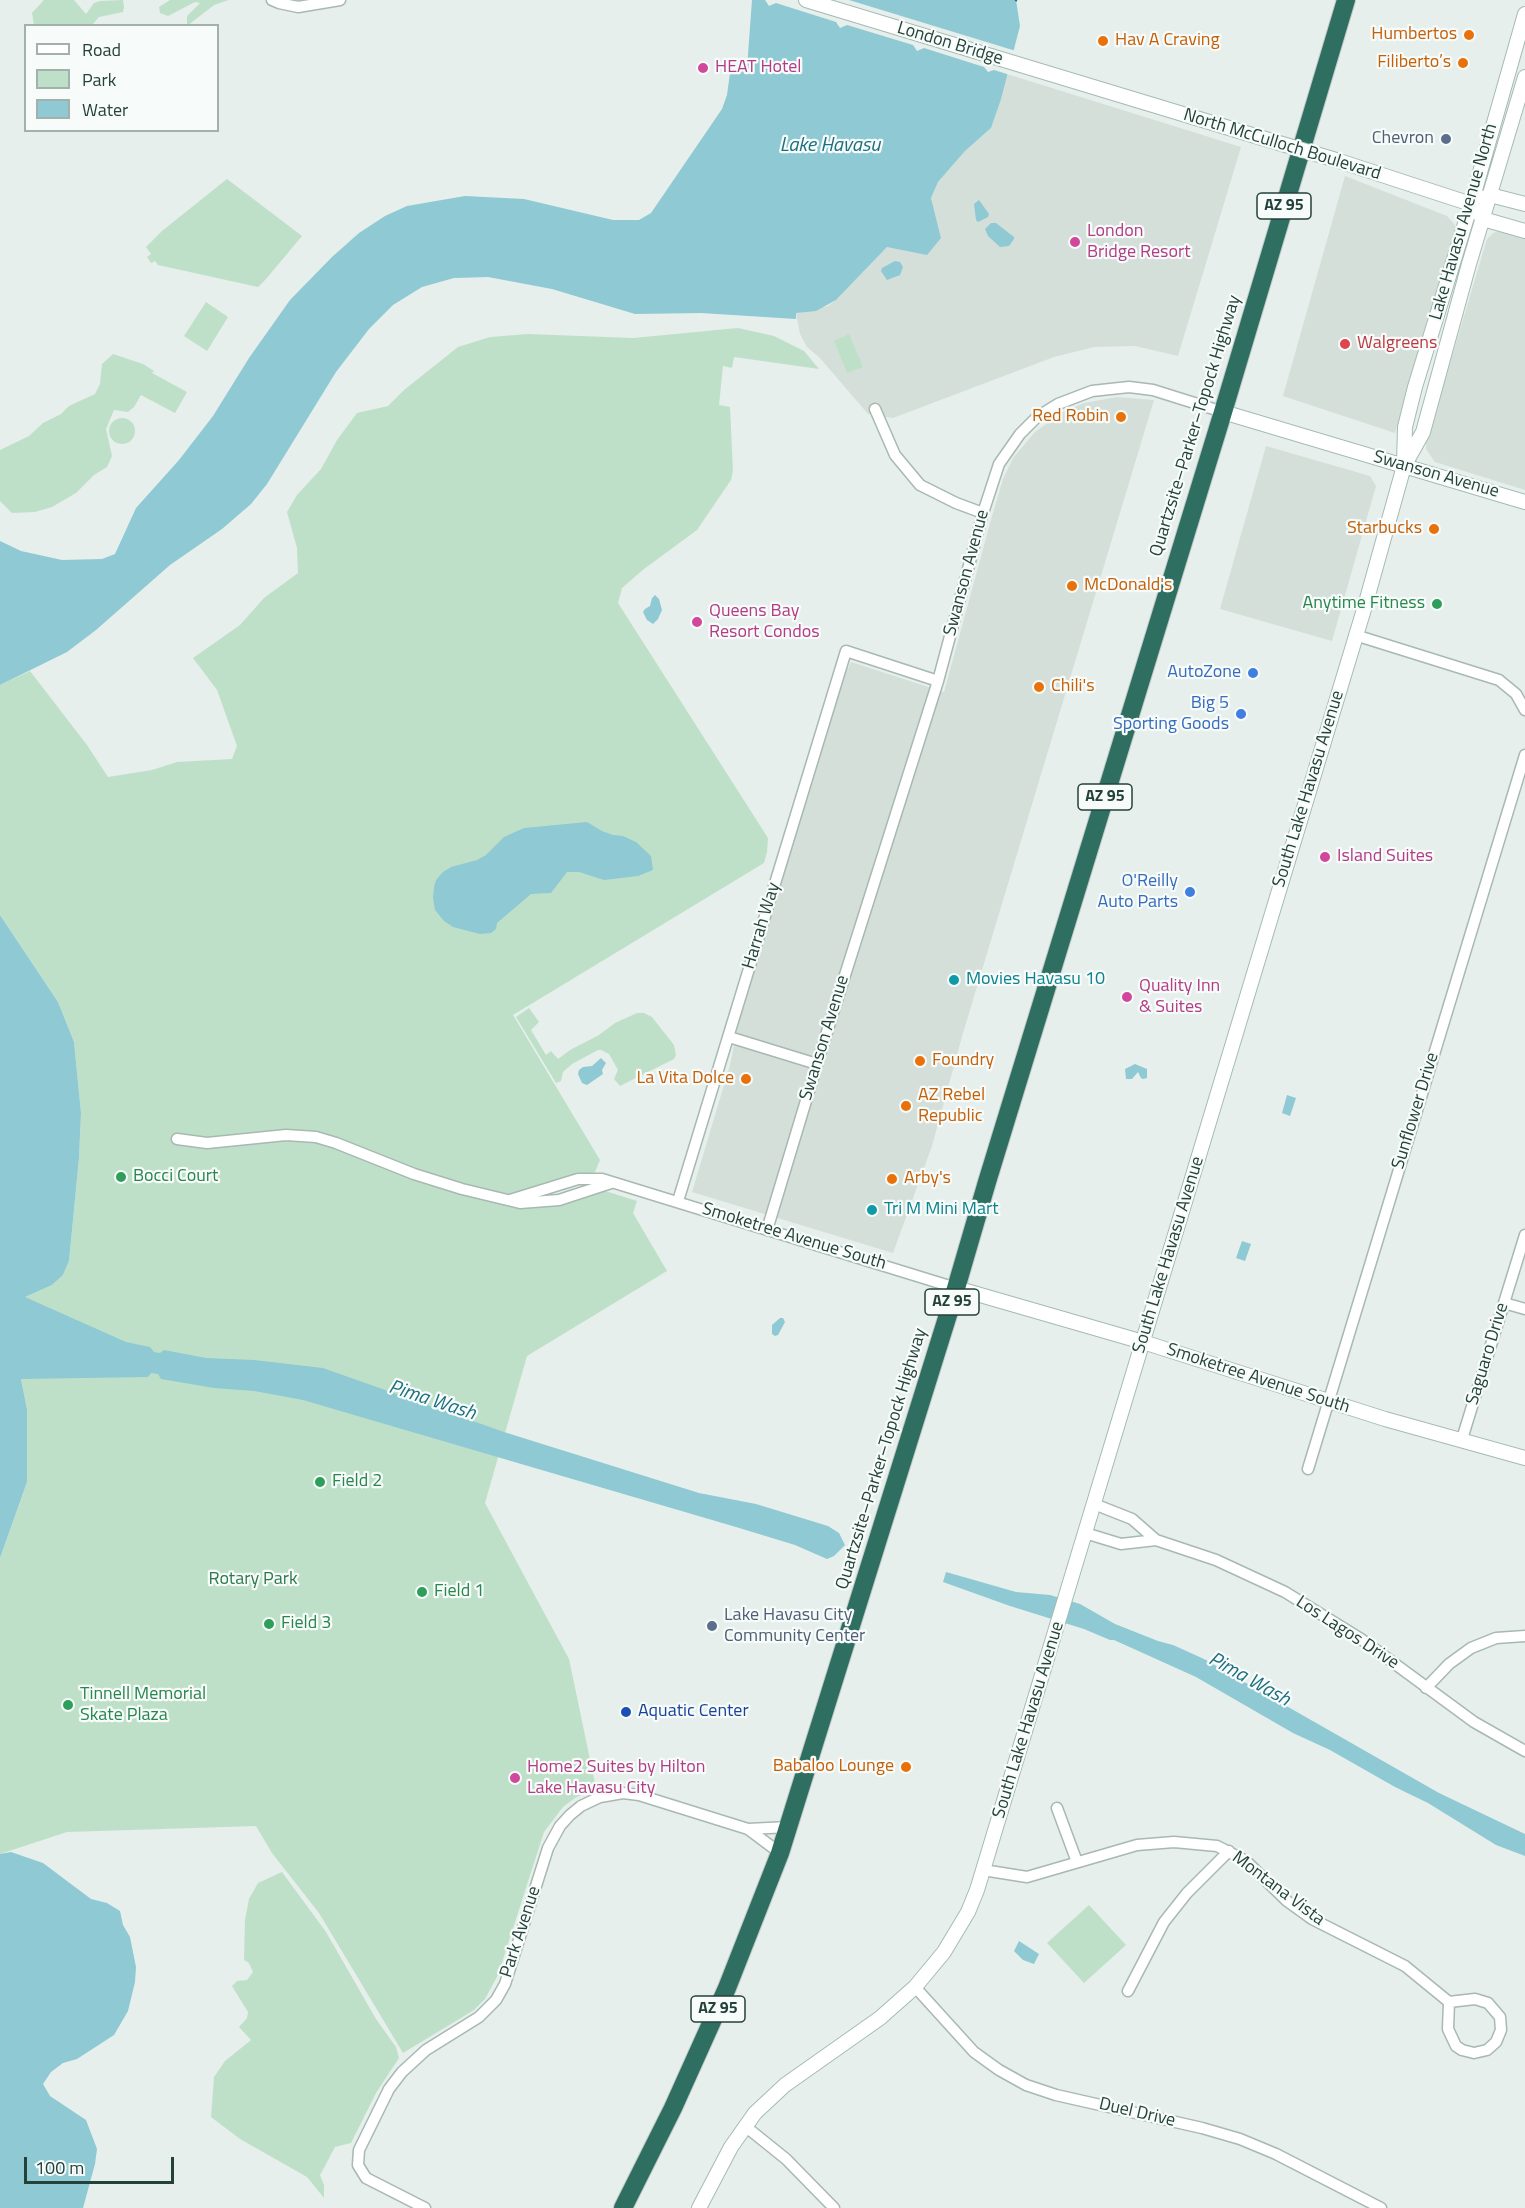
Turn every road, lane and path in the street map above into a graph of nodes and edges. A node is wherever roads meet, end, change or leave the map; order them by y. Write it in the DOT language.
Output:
graph roads {
  1 [pos="272,0"];
  2 [pos="340,0"];
  3 [pos="806,0"];
  4 [pos="1346,0"];
  5 [pos="1525,14"];
  6 [pos="1525,77"];
  7 [pos="1093,87"];
  8 [pos="1471,204"];
  9 [pos="1525,204"];
  10 [pos="1486,208"];
  11 [pos="1525,231"];
  12 [pos="875,409"];
  13 [pos="1222,412"];
  14 [pos="1404,466"];
  15 [pos="1525,502"];
  16 [pos="982,513"];
  17 [pos="1355,635"];
  18 [pos="938,681"];
  19 [pos="1525,710"];
  20 [pos="1525,755"];
  21 [pos="729,1037"];
  22 [pos="817,1064"];
  23 [pos="177,1139"];
  24 [pos="678,1201"];
  25 [pos="767,1230"];
  26 [pos="1525,1235"];
  27 [pos="956,1288"];
  28 [pos="1504,1303"];
  29 [pos="1525,1309"];
  30 [pos="1143,1342"];
  31 [pos="1328,1401"];
  32 [pos="1462,1439"];
  33 [pos="1525,1458"];
  34 [pos="1308,1468"];
  35 [pos="1094,1504"];
  36 [pos="1085,1533"];
  37 [pos="1156,1540"];
  38 [pos="1525,1635"];
  39 [pos="1426,1688"];
  40 [pos="1525,1751"];
  41 [pos="1057,1808"];
  42 [pos="789,1827"];
  43 [pos="748,1829"];
  44 [pos="1229,1851"];
  45 [pos="780,1853"];
  46 [pos="1077,1862"];
  47 [pos="983,1870"];
  48 [pos="915,1987"];
  49 [pos="1128,1991"];
  50 [pos="1449,2002"];
  51 [pos="745,2126"];
  52 [pos="425,2208"];
  53 [pos="623,2208"];
  54 [pos="699,2208"];
  55 [pos="834,2208"];
  56 [pos="1381,2208"];
  1 -- 2 [label="street"];
  3 -- 7 [label="main road, London Bridge"];
  4 -- 13 [label="highway, Quartzsite–Parker–Topock Highway / AZ 95"];
  5 -- 8 [label="main road, Lake Havasu Avenue North"];
  6 -- 10 [label="main road, Lake Havasu Avenue North"];
  7 -- 8 [label="main road, North McCulloch Boulevard, bridge"];
  8 -- 10 [label="main road"];
  8 -- 10 [label="main road"];
  8 -- 14 [label="main road, Lake Havasu Avenue North"];
  9 -- 10 [label="main road"];
  10 -- 11 [label="main road"];
  10 -- 14 [label="main road, South Lake Havasu Avenue"];
  12 -- 16 [label="street"];
  13 -- 14 [label="main road, Swanson Avenue"];
  13 -- 16 [label="street, Swanson Avenue"];
  13 -- 27 [label="highway, Quartzsite–Parker–Topock Highway / AZ 95"];
  14 -- 15 [label="main road, Swanson Avenue"];
  14 -- 17 [label="main road, South Lake Havasu Avenue"];
  16 -- 18 [label="street, Swanson Avenue"];
  17 -- 19 [label="street"];
  17 -- 30 [label="main road, South Lake Havasu Avenue"];
  18 -- 21 [label="street, Harrah Way"];
  18 -- 22 [label="street, Swanson Avenue"];
  20 -- 31 [label="street, Sunflower Drive"];
  21 -- 22 [label="street"];
  21 -- 24 [label="street, Harrah Way"];
  22 -- 25 [label="street, Swanson Avenue"];
  23 -- 24 [label="street, Smoketree Avenue South"];
  24 -- 25 [label="street, Smoketree Avenue South"];
  25 -- 27 [label="street, Smoketree Avenue South"];
  26 -- 28 [label="street, Saguaro Drive"];
  27 -- 30 [label="main road, Smoketree Avenue South"];
  27 -- 42 [label="highway, Quartzsite–Parker–Topock Highway / AZ 95"];
  28 -- 29 [label="street"];
  28 -- 32 [label="street, Saguaro Drive"];
  30 -- 31 [label="main road, Smoketree Avenue South"];
  30 -- 35 [label="main road, South Lake Havasu Avenue"];
  31 -- 32 [label="main road, Smoketree Avenue South"];
  31 -- 34 [label="street, Sunflower Drive"];
  32 -- 33 [label="main road, Smoketree Avenue South"];
  35 -- 36 [label="main road, South Lake Havasu Avenue"];
  35 -- 37 [label="street, Los Lagos Drive"];
  36 -- 37 [label="street, Los Lagos Drive"];
  36 -- 47 [label="main road, South Lake Havasu Avenue"];
  37 -- 39 [label="street, Los Lagos Drive"];
  38 -- 39 [label="street"];
  39 -- 40 [label="street, Los Lagos Drive"];
  41 -- 46 [label="street"];
  42 -- 43 [label="street, Park Avenue"];
  42 -- 45 [label="highway, AZ 95"];
  43 -- 45 [label="street, Park Avenue"];
  43 -- 52 [label="street, Park Avenue"];
  44 -- 46 [label="street, Montana Vista"];
  44 -- 49 [label="street"];
  44 -- 50 [label="street, Montana Vista"];
  45 -- 53 [label="highway, AZ 95"];
  46 -- 47 [label="street, Montana Vista"];
  47 -- 48 [label="main road, South Lake Havasu Avenue"];
  48 -- 51 [label="main road, South Lake Havasu Avenue"];
  48 -- 56 [label="street, Duel Drive"];
  50 -- 50 [label="street"];
  51 -- 54 [label="main road, South Lake Havasu Avenue"];
  51 -- 55 [label="street"];
}
